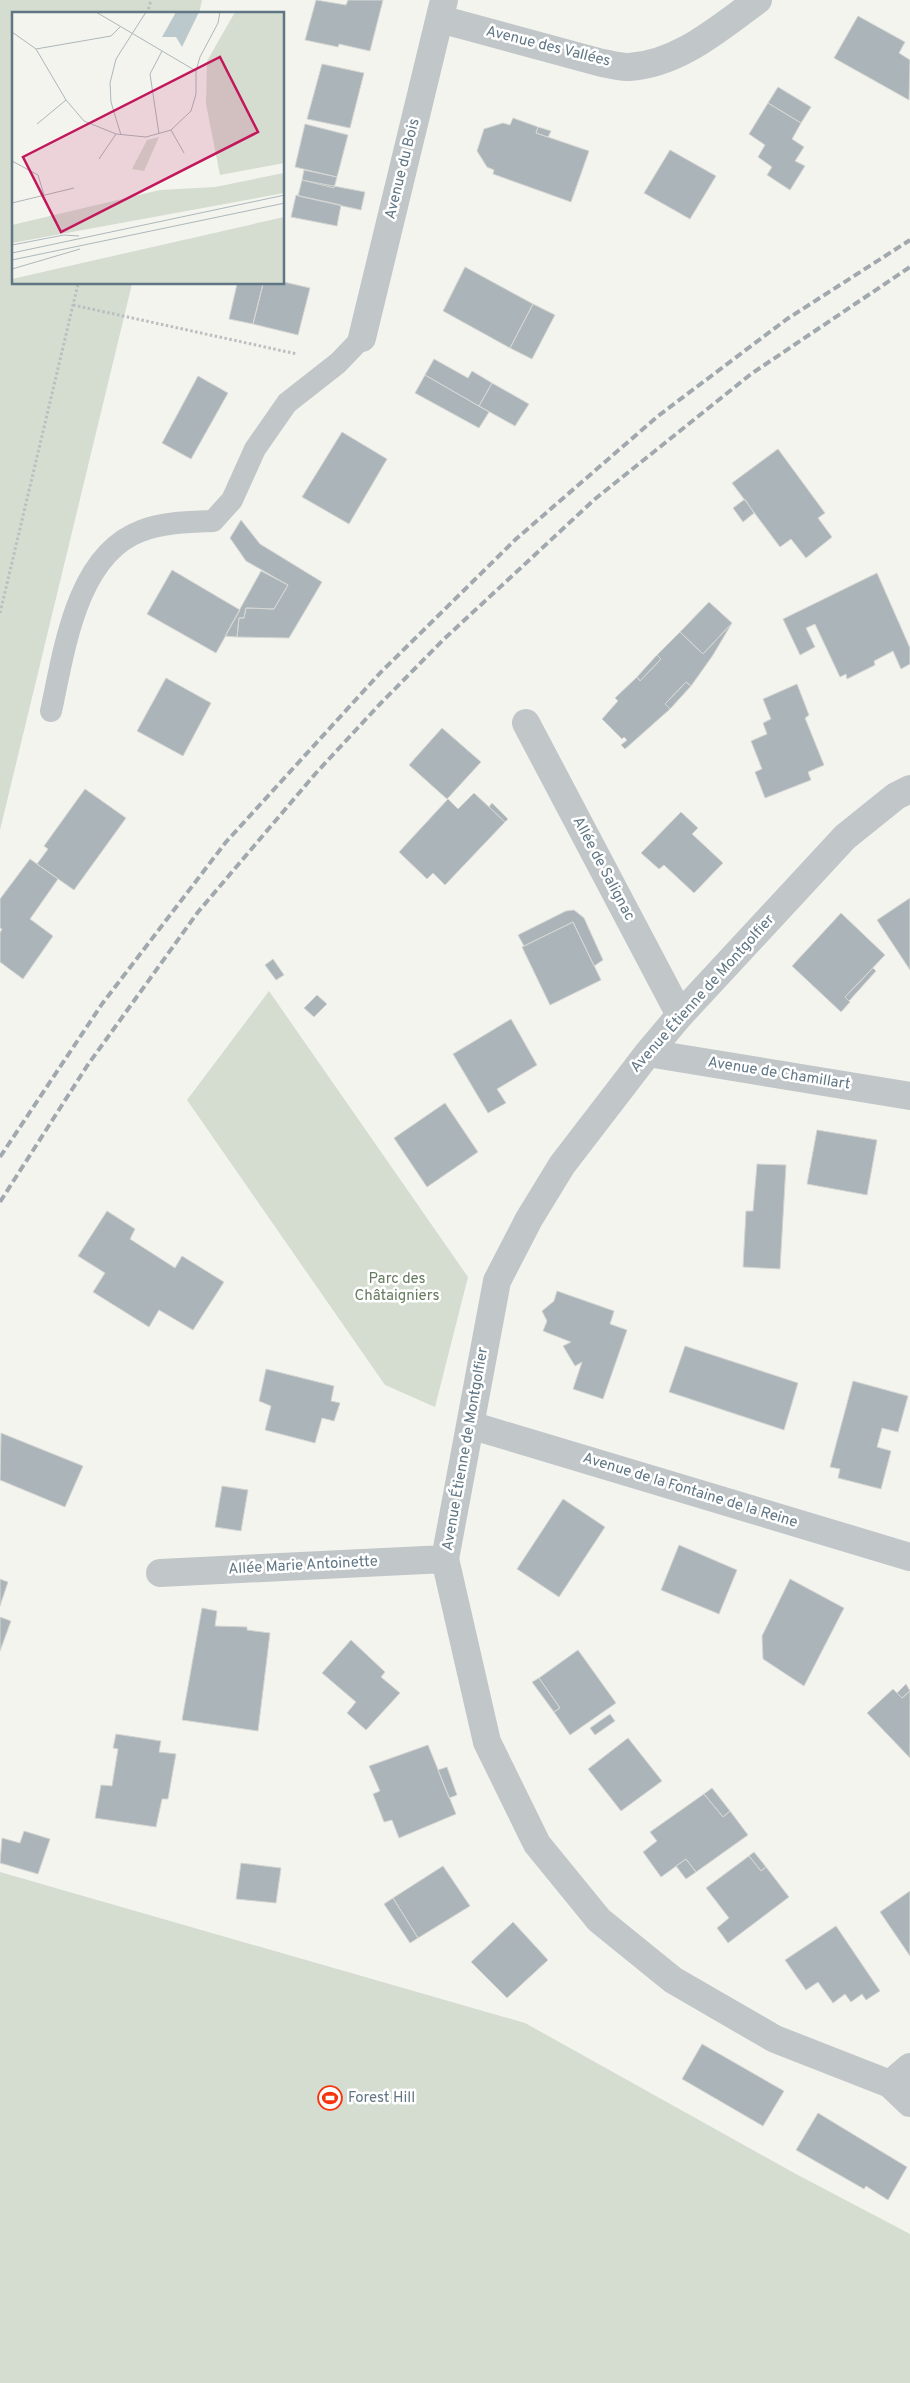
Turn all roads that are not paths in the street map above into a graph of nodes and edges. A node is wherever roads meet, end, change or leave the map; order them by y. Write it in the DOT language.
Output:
graph roads {
  1 [pos="758,0"];
  2 [pos="442,10"];
  3 [pos="362,338"];
  4 [pos="51,711"];
  5 [pos="526,724"];
  6 [pos="910,790"];
  7 [pos="680,1015"];
  8 [pos="648,1053"];
  9 [pos="910,1096"];
  10 [pos="470,1426"];
  11 [pos="910,1557"];
  12 [pos="445,1559"];
  13 [pos="160,1573"];
  14 [pos="910,2066"];
  15 [pos="890,2084"];
  16 [pos="910,2103"];
  1 -- 2 [label="street, Avenue des Vallées"];
  2 -- 3 [label="street, Avenue du Bois"];
  3 -- 4 [label="lane"];
  5 -- 7 [label="street, Allée de Salignac"];
  6 -- 7 [label="street, Avenue Étienne de Montgolfier"];
  7 -- 8 [label="street, Avenue Étienne de Montgolfier"];
  8 -- 9 [label="street, Avenue de Chamillart"];
  8 -- 10 [label="street, Avenue Étienne de Montgolfier"];
  10 -- 11 [label="street, Avenue de la Fontaine de la Reine"];
  10 -- 12 [label="street, Avenue Étienne de Montgolfier"];
  12 -- 13 [label="street, Allée Marie Antoinette"];
  12 -- 15 [label="street, Avenue Étienne de Montgolfier"];
  14 -- 15 [label="street"];
  15 -- 16 [label="street"];
}
